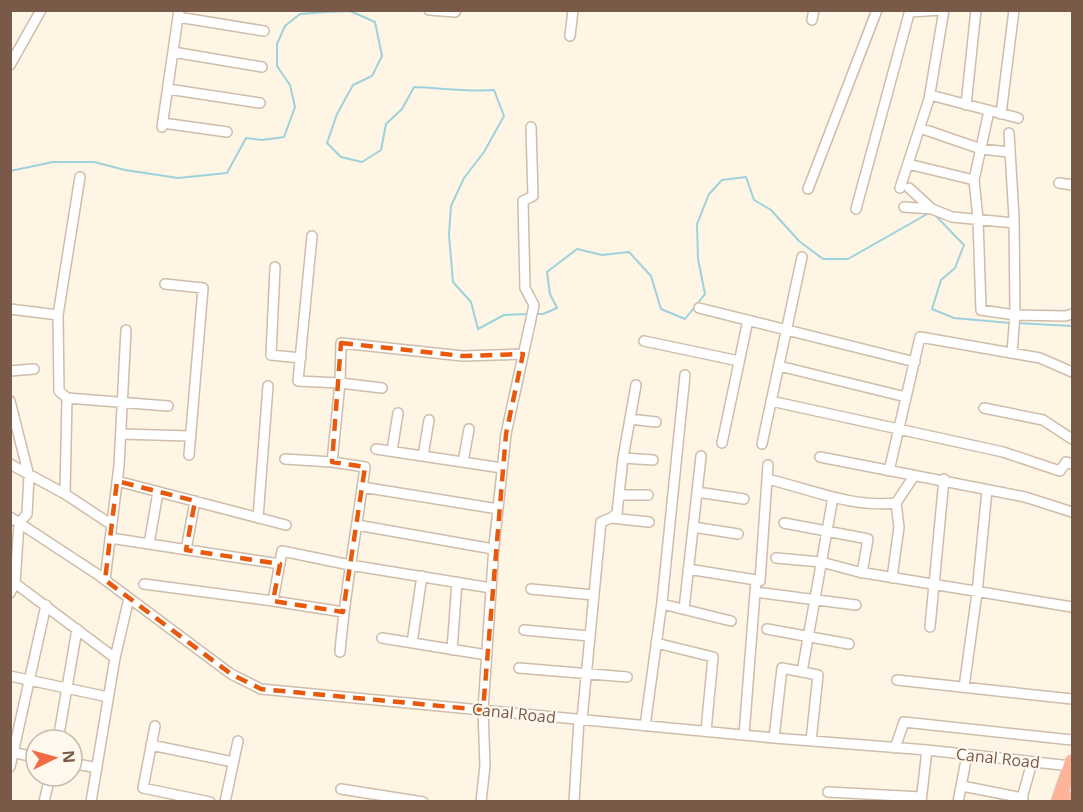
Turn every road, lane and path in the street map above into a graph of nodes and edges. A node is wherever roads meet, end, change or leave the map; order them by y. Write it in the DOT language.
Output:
graph roads {
  1 [pos="41,10"];
  2 [pos="429,10"];
  3 [pos="456,10"];
  4 [pos="573,10"];
  5 [pos="877,10"];
  6 [pos="942,10"];
  7 [pos="976,10"];
  8 [pos="1014,10"];
  9 [pos="910,11"];
  10 [pos="179,14"];
  11 [pos="264,31"];
  12 [pos="570,36"];
  13 [pos="173,52"];
  14 [pos="10,65"];
  15 [pos="262,67"];
  16 [pos="168,89"];
  17 [pos="930,95"];
  18 [pos="260,103"];
  19 [pos="966,105"];
  20 [pos="989,111"];
  21 [pos="1001,114"];
  22 [pos="1018,118"];
  23 [pos="531,127"];
  24 [pos="920,128"];
  25 [pos="228,132"];
  26 [pos="1009,133"];
  27 [pos="981,149"];
  28 [pos="1009,152"];
  29 [pos="908,164"];
  30 [pos="80,177"];
  31 [pos="974,180"];
  32 [pos="1059,183"];
  33 [pos="1072,185"];
  34 [pos="808,189"];
  35 [pos="904,207"];
  36 [pos="856,209"];
  37 [pos="932,209"];
  38 [pos="978,219"];
  39 [pos="1014,223"];
  40 [pos="312,236"];
  41 [pos="802,257"];
  42 [pos="275,267"];
  43 [pos="165,284"];
  44 [pos="699,308"];
  45 [pos="10,309"];
  46 [pos="1072,314"];
  47 [pos="58,315"];
  48 [pos="1015,315"];
  49 [pos="748,320"];
  50 [pos="126,330"];
  51 [pos="786,330"];
  52 [pos="644,340"];
  53 [pos="1012,353"];
  54 [pos="524,354"];
  55 [pos="300,358"];
  56 [pos="739,360"];
  57 [pos="915,362"];
  58 [pos="779,366"];
  59 [pos="34,369"];
  60 [pos="10,371"];
  61 [pos="1072,372"];
  62 [pos="686,375"];
  63 [pos="340,383"];
  64 [pos="636,385"];
  65 [pos="268,386"];
  66 [pos="381,388"];
  67 [pos="906,397"];
  68 [pos="67,398"];
  69 [pos="10,401"];
  70 [pos="771,401"];
  71 [pos="122,402"];
  72 [pos="168,406"];
  73 [pos="984,408"];
  74 [pos="398,413"];
  75 [pos="630,419"];
  76 [pos="429,420"];
  77 [pos="656,422"];
  78 [pos="469,429"];
  79 [pos="899,430"];
  80 [pos="121,434"];
  81 [pos="190,436"];
  82 [pos="1072,439"];
  83 [pos="722,443"];
  84 [pos="762,444"];
  85 [pos="376,449"];
  86 [pos="392,451"];
  87 [pos="189,455"];
  88 [pos="423,456"];
  89 [pos="701,456"];
  90 [pos="820,457"];
  91 [pos="623,458"];
  92 [pos="285,459"];
  93 [pos="653,460"];
  94 [pos="332,462"];
  95 [pos="463,462"];
  96 [pos="10,464"];
  97 [pos="1072,464"];
  98 [pos="768,465"];
  99 [pos="502,468"];
  100 [pos="889,471"];
  101 [pos="29,474"];
  102 [pos="914,476"];
  103 [pos="767,478"];
  104 [pos="944,480"];
  105 [pos="117,481"];
  106 [pos="362,487"];
  107 [pos="987,489"];
  108 [pos="158,492"];
  109 [pos="697,492"];
  110 [pos="65,494"];
  111 [pos="619,495"];
  112 [pos="648,495"];
  113 [pos="833,497"];
  114 [pos="744,499"];
  115 [pos="195,501"];
  116 [pos="896,502"];
  117 [pos="498,509"];
  118 [pos="1072,512"];
  119 [pos="258,518"];
  120 [pos="611,518"];
  121 [pos="15,520"];
  122 [pos="649,522"];
  123 [pos="784,522"];
  124 [pos="112,525"];
  125 [pos="286,525"];
  126 [pos="357,525"];
  127 [pos="693,527"];
  128 [pos="827,530"];
  129 [pos="738,534"];
  130 [pos="110,538"];
  131 [pos="149,544"];
  132 [pos="493,549"];
  133 [pos="186,550"];
  134 [pos="776,558"];
  135 [pos="821,562"];
  136 [pos="280,564"];
  137 [pos="352,565"];
  138 [pos="688,569"];
  139 [pos="862,573"];
  140 [pos="422,576"];
  141 [pos="892,578"];
  142 [pos="105,580"];
  143 [pos="756,580"];
  144 [pos="13,581"];
  145 [pos="457,582"];
  146 [pos="144,584"];
  147 [pos="934,585"];
  148 [pos="491,588"];
  149 [pos="531,589"];
  150 [pos="755,592"];
  151 [pos="10,593"];
  152 [pos="977,593"];
  153 [pos="593,595"];
  154 [pos="129,598"];
  155 [pos="814,600"];
  156 [pos="273,601"];
  157 [pos="662,604"];
  158 [pos="46,605"];
  159 [pos="856,605"];
  160 [pos="1072,607"];
  161 [pos="684,609"];
  162 [pos="343,612"];
  163 [pos="731,621"];
  164 [pos="930,627"];
  165 [pos="77,629"];
  166 [pos="767,629"];
  167 [pos="524,630"];
  168 [pos="589,636"];
  169 [pos="808,636"];
  170 [pos="382,638"];
  171 [pos="412,643"];
  172 [pos="656,644"];
  173 [pos="849,644"];
  174 [pos="452,650"];
  175 [pos="340,652"];
  176 [pos="487,655"];
  177 [pos="115,658"];
  178 [pos="519,668"];
  179 [pos="802,672"];
  180 [pos="586,673"];
  181 [pos="10,676"];
  182 [pos="627,677"];
  183 [pos="30,679"];
  184 [pos="897,680"];
  185 [pos="964,687"];
  186 [pos="67,688"];
  187 [pos="108,697"];
  188 [pos="1072,699"];
  189 [pos="483,710"];
  190 [pos="581,719"];
  191 [pos="155,726"];
  192 [pos="645,726"];
  193 [pos="60,728"];
  194 [pos="706,731"];
  195 [pos="744,735"];
  196 [pos="774,738"];
  197 [pos="1072,740"];
  198 [pos="238,741"];
  199 [pos="811,741"];
  200 [pos="151,745"];
  201 [pos="895,748"];
  202 [pos="927,750"];
  203 [pos="12,752"];
  204 [pos="967,755"];
  205 [pos="233,762"];
  206 [pos="1032,762"];
  207 [pos="84,765"];
  208 [pos="1072,765"];
  209 [pos="10,766"];
  210 [pos="97,768"];
  211 [pos="962,786"];
  212 [pos="341,789"];
  213 [pos="158,791"];
  214 [pos="828,792"];
  215 [pos="921,799"];
  216 [pos="1022,800"];
  217 [pos="91,801"];
  218 [pos="155,801"];
  219 [pos="210,801"];
  220 [pos="225,801"];
  221 [pos="423,801"];
  222 [pos="481,801"];
  223 [pos="574,801"];
  224 [pos="958,801"];
  225 [pos="1058,801"];
  1 -- 14 [label="street"];
  2 -- 3 [label="street"];
  4 -- 12 [label="street"];
  5 -- 34 [label="street"];
  6 -- 9 [label="street"];
  6 -- 17 [label="street"];
  7 -- 19 [label="street"];
  8 -- 21 [label="street"];
  9 -- 36 [label="street"];
  10 -- 11 [label="street"];
  10 -- 13 [label="street"];
  13 -- 15 [label="street"];
  13 -- 16 [label="street"];
  16 -- 18 [label="street"];
  16 -- 25 [label="street"];
  17 -- 19 [label="street"];
  17 -- 24 [label="street"];
  19 -- 20 [label="street"];
  20 -- 21 [label="street"];
  20 -- 27 [label="street"];
  21 -- 22 [label="street"];
  23 -- 54 [label="street"];
  24 -- 27 [label="street"];
  24 -- 29 [label="street"];
  26 -- 28 [label="street"];
  27 -- 28 [label="street"];
  27 -- 31 [label="street"];
  28 -- 39 [label="street"];
  29 -- 31 [label="street"];
  29 -- 37 [label="street"];
  30 -- 47 [label="street"];
  31 -- 38 [label="street"];
  32 -- 33 [label="street"];
  35 -- 37 [label="street"];
  37 -- 38 [label="street"];
  38 -- 39 [label="street"];
  38 -- 48 [label="street"];
  39 -- 48 [label="street"];
  40 -- 55 [label="street"];
  41 -- 51 [label="street"];
  42 -- 55 [label="street"];
  43 -- 81 [label="street"];
  44 -- 49 [label="street"];
  45 -- 47 [label="street"];
  46 -- 48 [label="street"];
  47 -- 68 [label="street"];
  48 -- 53 [label="street"];
  49 -- 51 [label="street"];
  49 -- 56 [label="street"];
  50 -- 71 [label="street"];
  51 -- 57 [label="street"];
  51 -- 58 [label="street"];
  52 -- 56 [label="street"];
  53 -- 57 [label="street"];
  53 -- 61 [label="street"];
  54 -- 63 [label="street"];
  54 -- 99 [label="street"];
  55 -- 63 [label="street"];
  56 -- 83 [label="street"];
  57 -- 67 [label="street"];
  58 -- 67 [label="street"];
  58 -- 70 [label="street"];
  59 -- 60 [label="street"];
  62 -- 157 [label="street"];
  63 -- 66 [label="street"];
  63 -- 94 [label="street"];
  64 -- 75 [label="street"];
  65 -- 119 [label="street"];
  67 -- 79 [label="street"];
  68 -- 71 [label="street"];
  68 -- 110 [label="street"];
  69 -- 101 [label="street"];
  70 -- 79 [label="street"];
  70 -- 84 [label="street"];
  71 -- 72 [label="street"];
  71 -- 80 [label="street"];
  73 -- 82 [label="street"];
  74 -- 86 [label="street"];
  75 -- 77 [label="street"];
  75 -- 91 [label="street"];
  76 -- 88 [label="street"];
  78 -- 95 [label="street"];
  79 -- 97 [label="street"];
  79 -- 100 [label="street"];
  80 -- 81 [label="street"];
  80 -- 105 [label="street"];
  81 -- 87 [label="street"];
  85 -- 86 [label="street"];
  86 -- 88 [label="street"];
  88 -- 95 [label="street"];
  89 -- 109 [label="street"];
  90 -- 100 [label="street"];
  91 -- 93 [label="street"];
  91 -- 111 [label="street"];
  92 -- 94 [label="street"];
  94 -- 106 [label="street"];
  95 -- 99 [label="street"];
  96 -- 101 [label="street"];
  98 -- 103 [label="street"];
  99 -- 117 [label="street"];
  100 -- 102 [label="street"];
  101 -- 110 [label="street"];
  101 -- 121 [label="street"];
  102 -- 104 [label="street"];
  102 -- 116 [label="street"];
  103 -- 113 [label="street"];
  103 -- 143 [label="street"];
  104 -- 107 [label="street"];
  104 -- 147 [label="street"];
  105 -- 108 [label="street"];
  105 -- 124 [label="street"];
  106 -- 117 [label="street"];
  106 -- 126 [label="street"];
  107 -- 118 [label="street"];
  107 -- 152 [label="street"];
  108 -- 115 [label="street"];
  108 -- 131 [label="street"];
  109 -- 114 [label="street"];
  109 -- 127 [label="street"];
  110 -- 124 [label="street"];
  111 -- 112 [label="street"];
  111 -- 120 [label="street"];
  113 -- 116 [label="street"];
  113 -- 128 [label="street"];
  115 -- 119 [label="street"];
  115 -- 133 [label="street"];
  116 -- 141 [label="street"];
  117 -- 132 [label="street"];
  119 -- 125 [label="street"];
  120 -- 122 [label="street"];
  120 -- 153 [label="street"];
  121 -- 142 [label="street, Canal Road"];
  121 -- 144 [label="street"];
  123 -- 128 [label="street"];
  124 -- 130 [label="street"];
  126 -- 132 [label="street"];
  126 -- 137 [label="street"];
  127 -- 129 [label="street"];
  127 -- 138 [label="street"];
  128 -- 135 [label="street"];
  128 -- 139 [label="street"];
  130 -- 131 [label="street"];
  130 -- 142 [label="street"];
  131 -- 133 [label="street"];
  132 -- 148 [label="street"];
  133 -- 136 [label="street"];
  134 -- 135 [label="street"];
  135 -- 139 [label="street"];
  135 -- 155 [label="street"];
  136 -- 137 [label="street"];
  136 -- 156 [label="street"];
  137 -- 140 [label="street"];
  137 -- 162 [label="street"];
  138 -- 143 [label="street"];
  138 -- 161 [label="street"];
  139 -- 141 [label="street"];
  140 -- 145 [label="street"];
  140 -- 171 [label="street"];
  141 -- 147 [label="street"];
  142 -- 154 [label="street, Canal Road"];
  143 -- 150 [label="street"];
  144 -- 151 [label="street"];
  144 -- 158 [label="street"];
  145 -- 148 [label="street"];
  145 -- 174 [label="street"];
  146 -- 156 [label="street"];
  147 -- 152 [label="street"];
  147 -- 164 [label="street"];
  148 -- 176 [label="street"];
  149 -- 153 [label="street"];
  150 -- 155 [label="street"];
  150 -- 195 [label="street"];
  152 -- 160 [label="street"];
  152 -- 185 [label="street"];
  153 -- 168 [label="street"];
  154 -- 177 [label="street"];
  154 -- 189 [label="street, Canal Road"];
  155 -- 159 [label="street"];
  155 -- 169 [label="street"];
  156 -- 162 [label="street"];
  157 -- 161 [label="street"];
  157 -- 172 [label="street"];
  158 -- 165 [label="street"];
  158 -- 183 [label="street"];
  161 -- 163 [label="street"];
  162 -- 175 [label="street"];
  165 -- 177 [label="street"];
  165 -- 186 [label="street"];
  166 -- 169 [label="street"];
  167 -- 168 [label="street"];
  168 -- 180 [label="street"];
  169 -- 173 [label="street"];
  169 -- 179 [label="street"];
  170 -- 171 [label="street"];
  171 -- 174 [label="street"];
  172 -- 192 [label="street"];
  172 -- 194 [label="street"];
  174 -- 176 [label="street"];
  176 -- 189 [label="street"];
  177 -- 187 [label="street"];
  178 -- 180 [label="street"];
  179 -- 196 [label="street"];
  179 -- 199 [label="street"];
  180 -- 182 [label="street"];
  180 -- 190 [label="street"];
  181 -- 183 [label="street"];
  183 -- 186 [label="street"];
  183 -- 203 [label="street"];
  184 -- 185 [label="street"];
  185 -- 188 [label="street"];
  186 -- 187 [label="street"];
  186 -- 193 [label="street"];
  187 -- 210 [label="street"];
  189 -- 190 [label="street, Canal Road"];
  189 -- 222 [label="street"];
  190 -- 192 [label="street, Canal Road"];
  190 -- 223 [label="street"];
  191 -- 200 [label="street"];
  192 -- 194 [label="street, Canal Road"];
  194 -- 195 [label="street, Canal Road"];
  195 -- 196 [label="street, Canal Road"];
  196 -- 199 [label="street, Canal Road"];
  197 -- 201 [label="street"];
  198 -- 205 [label="street"];
  199 -- 201 [label="street, Canal Road"];
  200 -- 205 [label="street"];
  200 -- 213 [label="street"];
  201 -- 202 [label="street, Canal Road"];
  202 -- 204 [label="street, Canal Road"];
  202 -- 215 [label="street"];
  203 -- 209 [label="street"];
  204 -- 206 [label="street, Canal Road"];
  204 -- 211 [label="street"];
  205 -- 220 [label="street"];
  206 -- 208 [label="street, Canal Road"];
  206 -- 216 [label="street"];
  207 -- 210 [label="street"];
  208 -- 225 [label="highway"];
  210 -- 217 [label="street"];
  211 -- 216 [label="street"];
  211 -- 224 [label="street"];
  212 -- 221 [label="street"];
  213 -- 218 [label="street"];
  213 -- 219 [label="street"];
  214 -- 215 [label="street"];
}
